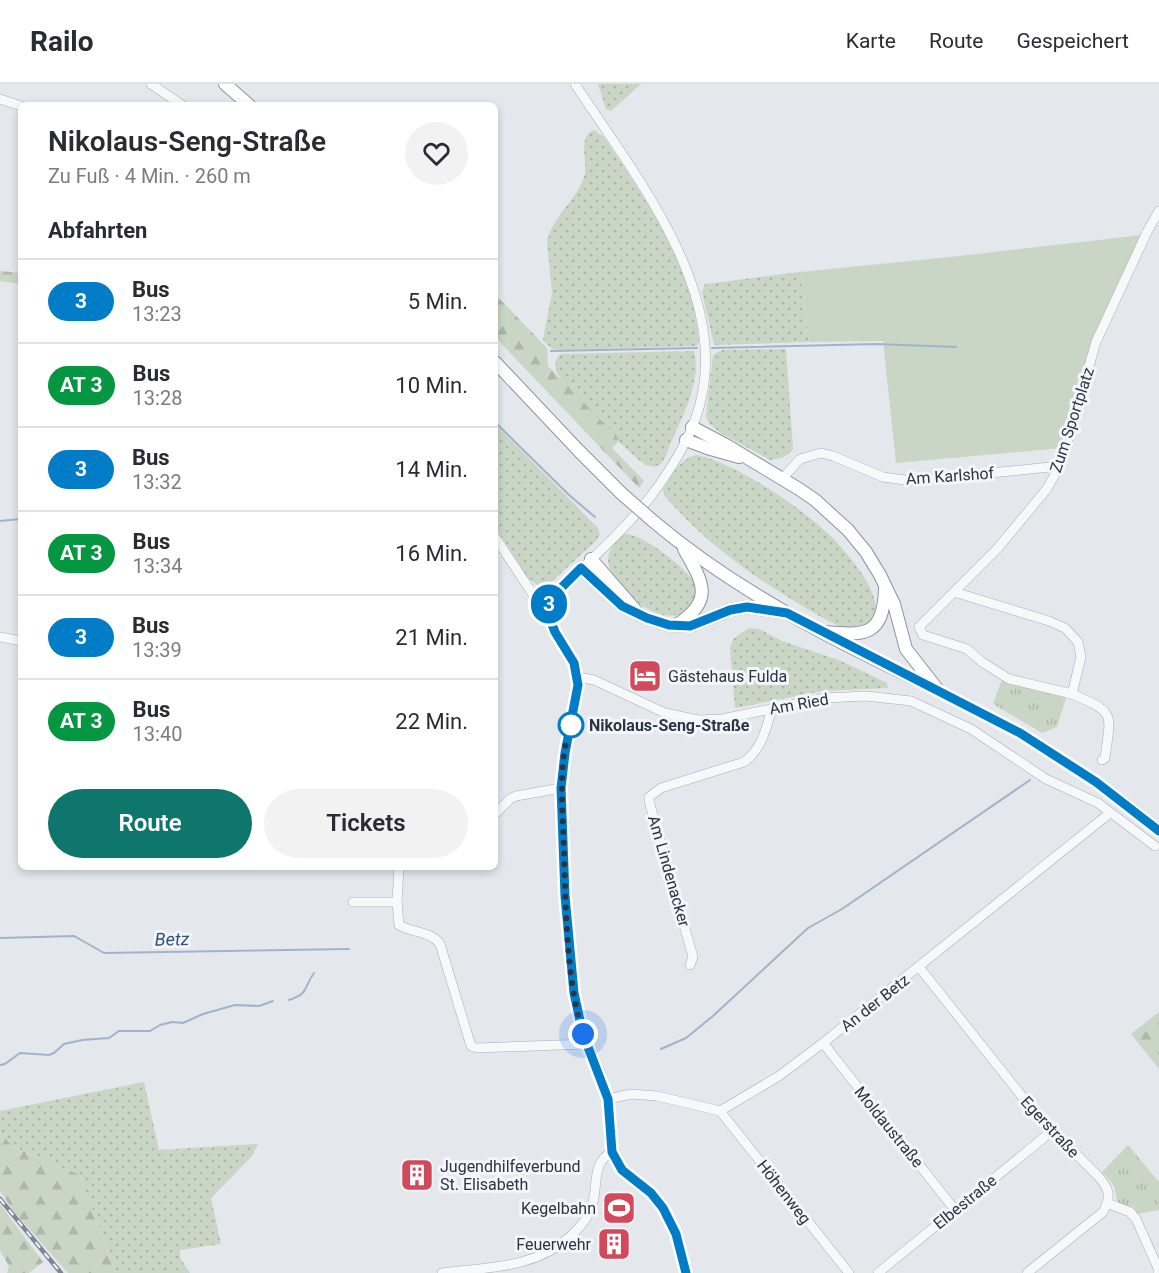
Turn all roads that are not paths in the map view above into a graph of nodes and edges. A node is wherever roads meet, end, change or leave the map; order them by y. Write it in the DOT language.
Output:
graph roads {
  1 [pos="151,84"];
  2 [pos="225,84"];
  3 [pos="575,84"];
  4 [pos="0,99"];
  5 [pos="178,102"];
  6 [pos="246,102"];
  7 [pos="18,105"];
  8 [pos="1159,212"];
  9 [pos="498,365"];
  10 [pos="692,427"];
  11 [pos="686,440"];
  12 [pos="743,457"];
  13 [pos="1060,466"];
  14 [pos="782,479"];
  15 [pos="498,542"];
  16 [pos="681,545"];
  17 [pos="591,559"];
  18 [pos="581,568"];
  19 [pos="885,588"];
  20 [pos="954,592"];
  21 [pos="548,605"];
  22 [pos="638,613"];
  23 [pos="787,613"];
  24 [pos="676,625"];
  25 [pos="820,631"];
  26 [pos="0,638"];
  27 [pos="18,641"];
  28 [pos="578,677"];
  29 [pos="938,690"];
  30 [pos="1072,694"];
  31 [pos="772,708"];
  32 [pos="1102,760"];
  33 [pos="561,788"];
  34 [pos="498,811"];
  35 [pos="1110,813"];
  36 [pos="1159,831"];
  37 [pos="1155,846"];
  38 [pos="399,870"];
  39 [pos="353,902"];
  40 [pos="397,902"];
  41 [pos="690,965"];
  42 [pos="920,967"];
  43 [pos="823,1043"];
  44 [pos="587,1044"];
  45 [pos="608,1099"];
  46 [pos="720,1111"];
  47 [pos="1052,1131"];
  48 [pos="612,1152"];
  49 [pos="1107,1203"];
  50 [pos="955,1210"];
  51 [pos="442,1273"];
  52 [pos="686,1273"];
  53 [pos="849,1273"];
  54 [pos="878,1273"];
  55 [pos="1027,1273"];
  56 [pos="1158,1273"];
  1 -- 5 [label="street"];
  2 -- 6 [label="highway"];
  3 -- 10 [label="street"];
  4 -- 7 [label="street"];
  8 -- 13 [label="street, Zum Sportplatz"];
  9 -- 16 [label="highway, bridge"];
  10 -- 11 [label="street"];
  10 -- 12 [label="highway"];
  11 -- 12 [label="highway"];
  11 -- 17 [label="street"];
  12 -- 14 [label="highway"];
  13 -- 14 [label="street, Am Karlshof"];
  13 -- 20 [label="street, Zum Sportplatz"];
  14 -- 19 [label="highway"];
  15 -- 21 [label="street"];
  16 -- 23 [label="highway"];
  16 -- 24 [label="highway"];
  17 -- 18 [label="street"];
  17 -- 22 [label="highway"];
  18 -- 21 [label="street"];
  18 -- 22 [label="highway"];
  19 -- 25 [label="highway"];
  19 -- 29 [label="highway"];
  20 -- 30 [label="street"];
  20 -- 30 [label="street, Zum Sportplatz"];
  21 -- 28 [label="street"];
  22 -- 24 [label="highway"];
  23 -- 24 [label="highway"];
  23 -- 25 [label="highway"];
  25 -- 29 [label="highway"];
  26 -- 27 [label="street"];
  28 -- 31 [label="street, Am Ried"];
  28 -- 33 [label="street"];
  29 -- 36 [label="main road"];
  30 -- 32 [label="street"];
  31 -- 35 [label="street, Am Ried"];
  31 -- 41 [label="street, Am Lindenacker"];
  33 -- 34 [label="street"];
  33 -- 44 [label="street"];
  35 -- 37 [label="street, Am Ried"];
  35 -- 42 [label="street, An der Betz"];
  38 -- 40 [label="street"];
  39 -- 40 [label="street"];
  40 -- 44 [label="street"];
  42 -- 43 [label="street, An der Betz"];
  42 -- 47 [label="street, Egerstraße"];
  43 -- 46 [label="street, An der Betz"];
  43 -- 50 [label="street, Moldaustraße"];
  44 -- 45 [label="street"];
  45 -- 46 [label="street"];
  45 -- 48 [label="street"];
  46 -- 53 [label="street, Höhenweg"];
  47 -- 49 [label="street, Egerstraße"];
  47 -- 50 [label="street, Elbestraße"];
  48 -- 51 [label="street"];
  48 -- 52 [label="street"];
  49 -- 55 [label="street"];
  49 -- 56 [label="street"];
  50 -- 54 [label="street, Elbestraße"];
}
